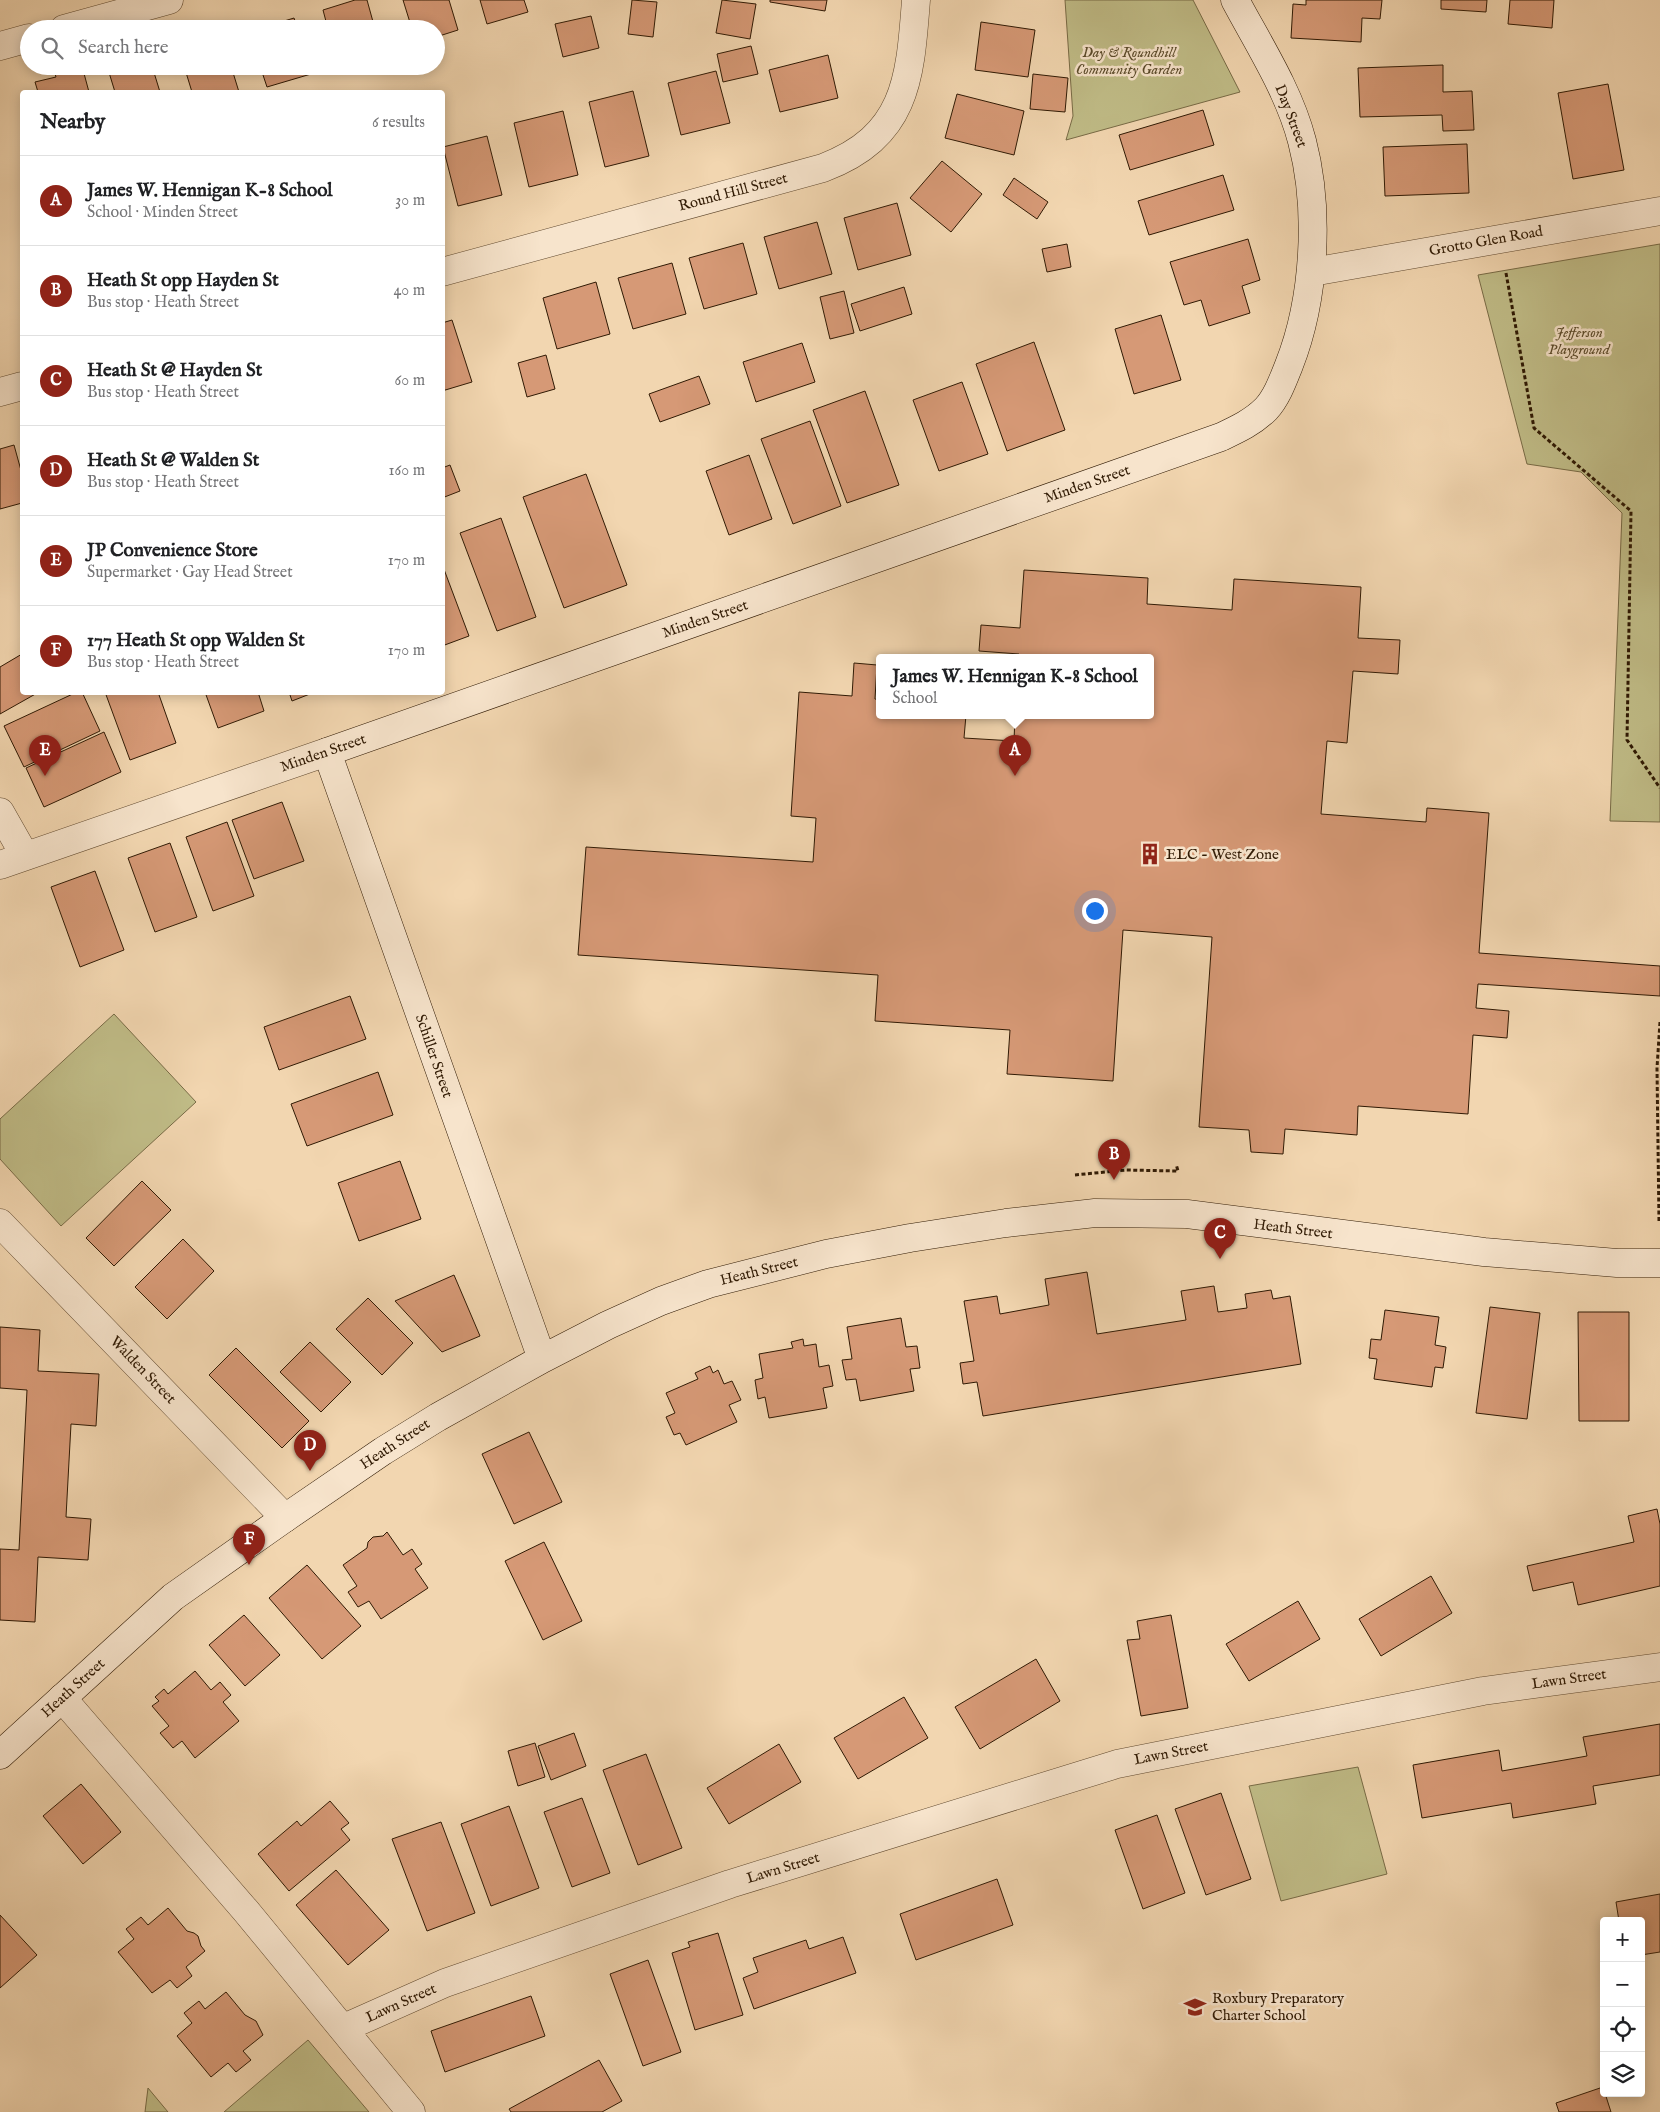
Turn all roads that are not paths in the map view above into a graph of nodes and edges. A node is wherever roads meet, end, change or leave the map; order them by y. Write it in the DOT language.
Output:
graph roads {
  1 [pos="169,0"];
  2 [pos="916,0"];
  3 [pos="1235,0"];
  4 [pos="97,20"];
  5 [pos="20,40"];
  6 [pos="0,46"];
  7 [pos="1660,211"];
  8 [pos="445,271"];
  9 [pos="1312,272"];
  10 [pos="20,387"];
  11 [pos="0,392"];
  12 [pos="327,752"];
  13 [pos="0,812"];
  14 [pos="25,856"];
  15 [pos="0,865"];
  16 [pos="0,1223"];
  17 [pos="1660,1263"];
  18 [pos="542,1359"];
  19 [pos="285,1518"];
  20 [pos="1660,1667"];
  21 [pos="62,1698"];
  22 [pos="0,1755"];
  23 [pos="344,2028"];
  24 [pos="411,2112"];
  1 -- 4 [label="street"];
  2 -- 8 [label="street, Round Hill Street"];
  3 -- 9 [label="street, Day Street"];
  5 -- 6 [label="street"];
  7 -- 9 [label="street, Grotto Glen Road"];
  9 -- 12 [label="street, Minden Street"];
  10 -- 11 [label="street"];
  12 -- 14 [label="street, Minden Street"];
  12 -- 18 [label="street, Schiller Street"];
  13 -- 14 [label="street"];
  14 -- 15 [label="street, Minden Street"];
  16 -- 19 [label="street, Walden Street"];
  17 -- 18 [label="street, Heath Street"];
  18 -- 19 [label="street, Heath Street"];
  19 -- 21 [label="street, Heath Street"];
  20 -- 23 [label="street, Lawn Street"];
  21 -- 22 [label="street, Heath Street"];
  21 -- 23 [label="street"];
  23 -- 24 [label="street"];
}
